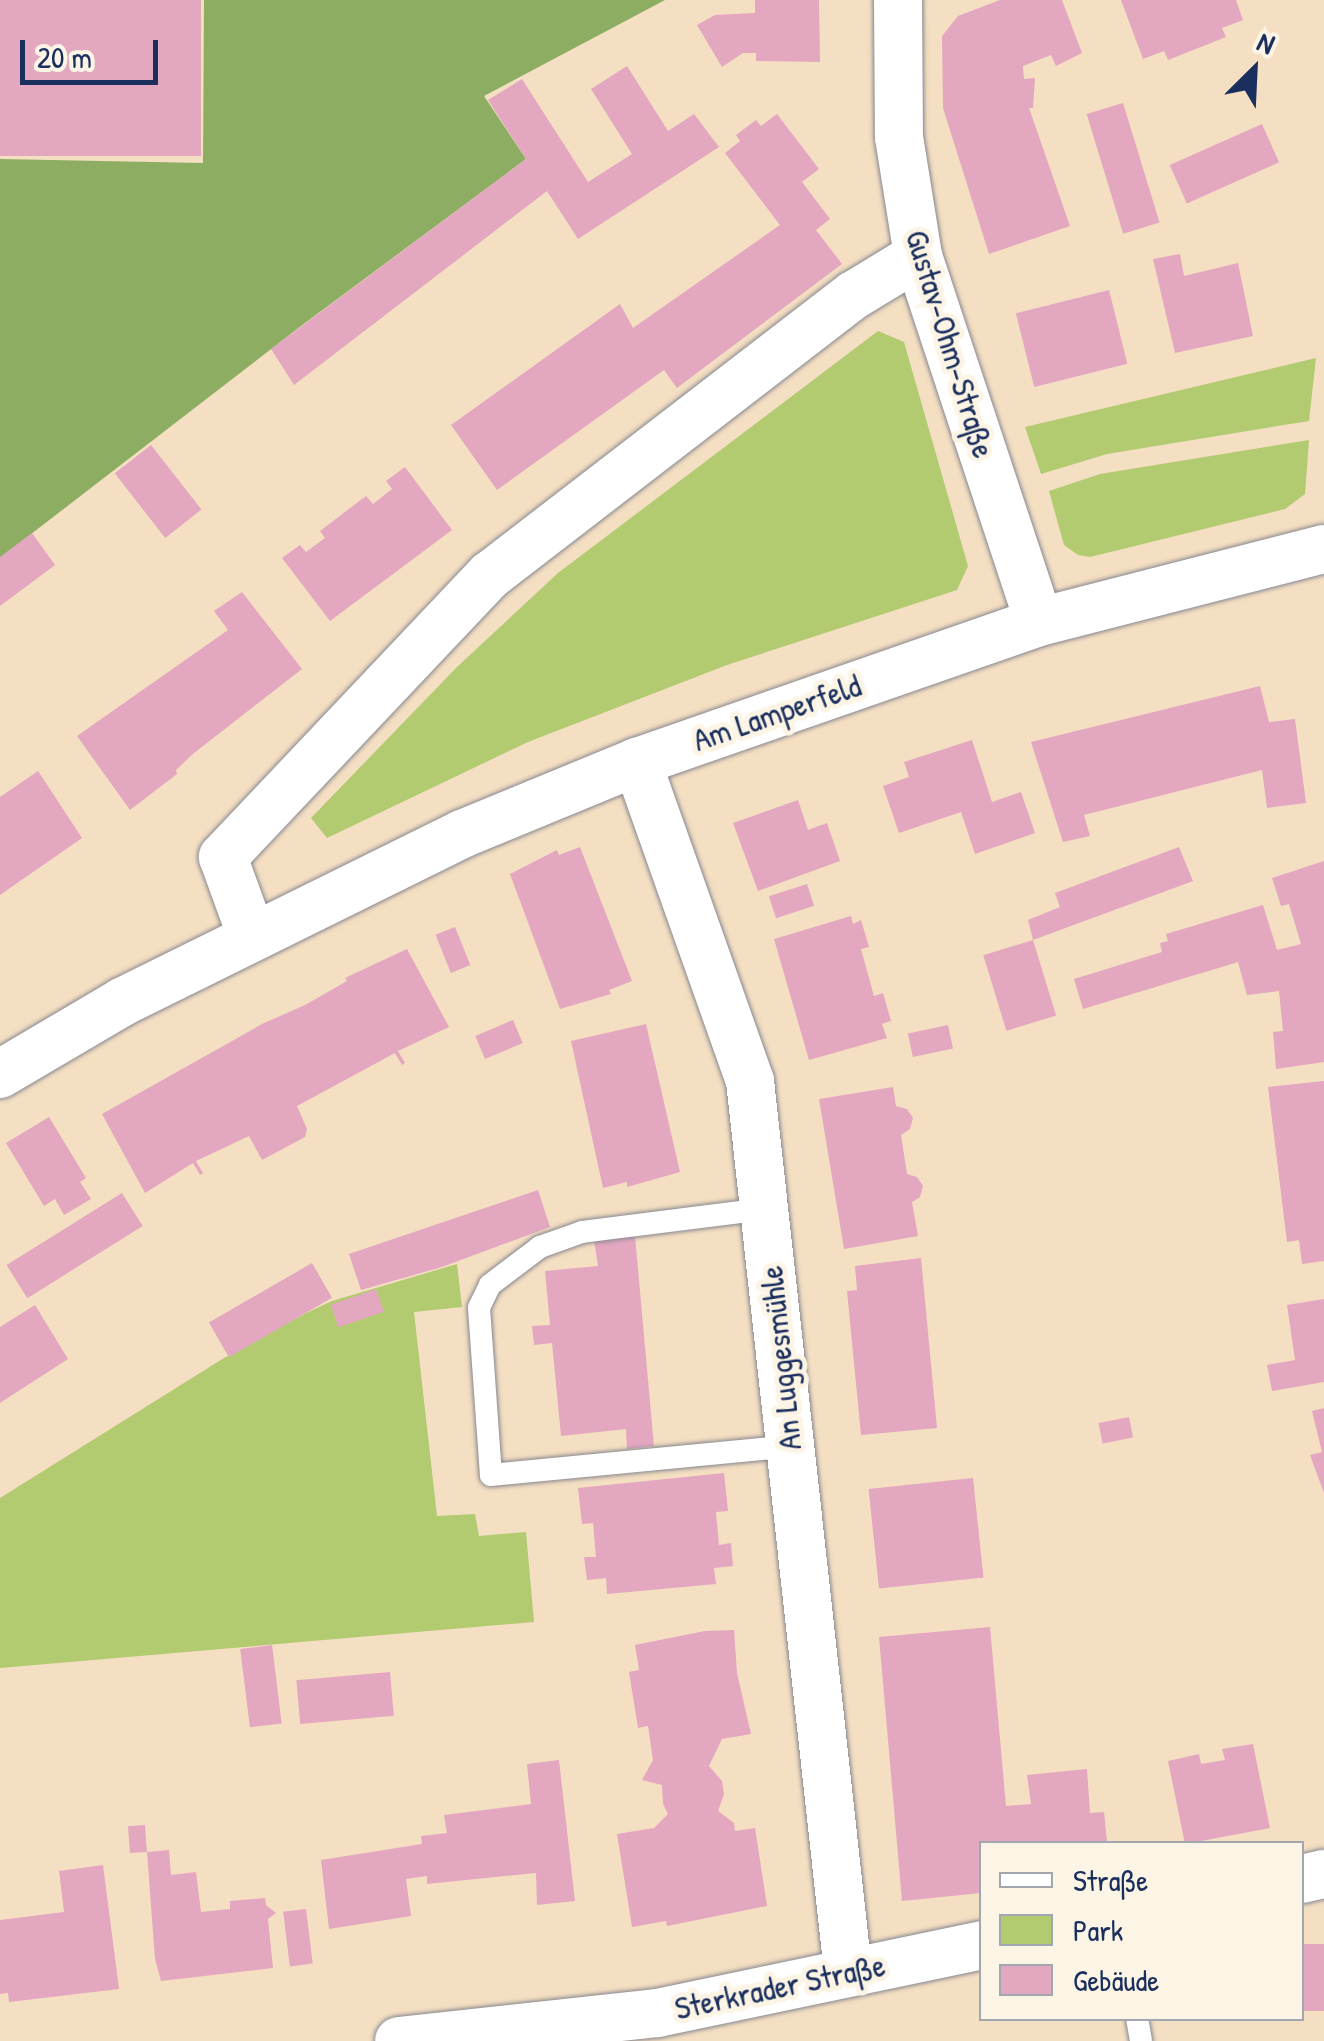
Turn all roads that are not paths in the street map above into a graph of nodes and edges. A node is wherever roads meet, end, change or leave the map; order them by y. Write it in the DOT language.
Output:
graph roads {
  1 [pos="898,0"];
  2 [pos="918,256"];
  3 [pos="1324,550"];
  4 [pos="1038,622"];
  5 [pos="638,762"];
  6 [pos="252,937"];
  7 [pos="0,1074"];
  8 [pos="764,1209"];
  9 [pos="790,1446"];
  10 [pos="979,1947"];
  11 [pos="848,1972"];
  12 [pos="657,2027"];
  13 [pos="399,2041"];
  1 -- 2 [label="street, Gustav-Ohm-Straße"];
  2 -- 4 [label="street, Gustav-Ohm-Straße"];
  2 -- 6 [label="street"];
  3 -- 4 [label="street, Am Lamperfeld"];
  4 -- 5 [label="street, Am Lamperfeld"];
  5 -- 6 [label="street, Am Lamperfeld"];
  5 -- 8 [label="street, An Luggesmühle"];
  6 -- 7 [label="street, Am Lamperfeld"];
  8 -- 9 [label="street, An Luggesmühle"];
  8 -- 9 [label="lane"];
  9 -- 11 [label="street, An Luggesmühle"];
  10 -- 11 [label="street, Sterkrader Straße"];
  11 -- 12 [label="street, Sterkrader Straße"];
  12 -- 13 [label="street, Sterkrader Straße"];
}
